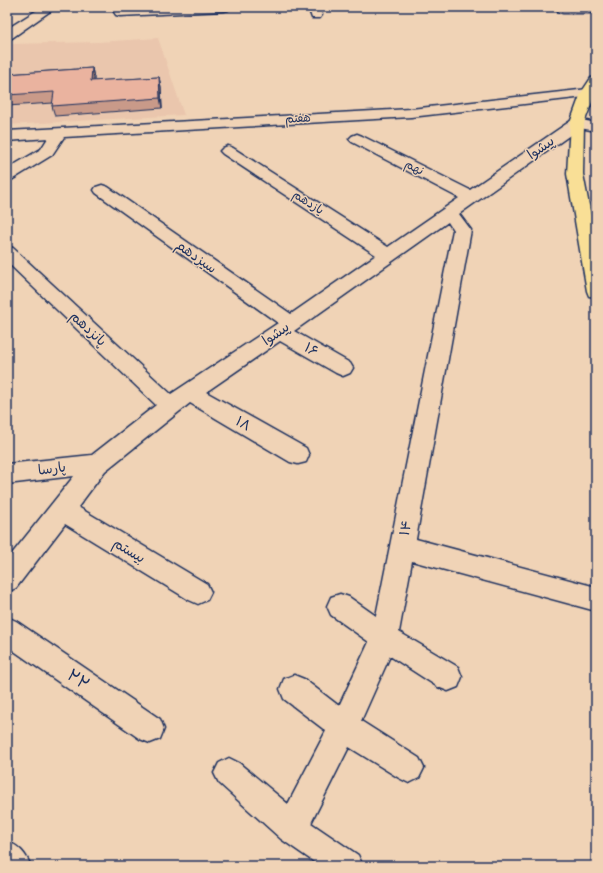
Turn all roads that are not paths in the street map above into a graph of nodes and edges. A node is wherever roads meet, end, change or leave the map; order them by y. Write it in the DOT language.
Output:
graph roads {
  1 [pos="50,7"];
  2 [pos="224,7"];
  3 [pos="596,8"];
  4 [pos="563,10"];
  5 [pos="120,12"];
  6 [pos="7,35"];
  7 [pos="592,87"];
  8 [pos="587,125"];
  9 [pos="58,134"];
  10 [pos="7,136"];
  11 [pos="357,139"];
  12 [pos="228,151"];
  13 [pos="7,176"];
  14 [pos="102,190"];
  15 [pos="471,197"];
  16 [pos="449,212"];
  17 [pos="7,252"];
  18 [pos="388,255"];
  19 [pos="596,291"];
  20 [pos="285,328"];
  21 [pos="343,368"];
  22 [pos="189,393"];
  23 [pos="170,406"];
  24 [pos="298,455"];
  25 [pos="97,464"];
  26 [pos="7,474"];
  27 [pos="61,509"];
  28 [pos="403,547"];
  29 [pos="7,580"];
  30 [pos="198,592"];
  31 [pos="596,599"];
  32 [pos="340,606"];
  33 [pos="7,630"];
  34 [pos="385,638"];
  35 [pos="448,677"];
  36 [pos="294,690"];
  37 [pos="344,727"];
  38 [pos="150,729"];
  39 [pos="409,768"];
  40 [pos="230,773"];
  41 [pos="292,828"];
  42 [pos="7,857"];
  43 [pos="16,866"];
  44 [pos="347,866"];
  1 -- 6 [label="street"];
  2 -- 5 [label="street"];
  3 -- 4 [label="street"];
  7 -- 8 [label="main road"];
  7 -- 9 [label="street, هفتم"];
  8 -- 15 [label="street, پیشوا"];
  8 -- 19 [label="main road"];
  9 -- 10 [label="street, هفتم"];
  9 -- 13 [label="street"];
  11 -- 15 [label="street, نهم"];
  12 -- 18 [label="street, یازدهم"];
  14 -- 20 [label="street, سیزدهم"];
  15 -- 16 [label="street, پیشوا"];
  16 -- 18 [label="street, پیشوا"];
  16 -- 28 [label="street, ۱۴"];
  17 -- 23 [label="street, پانزدهم"];
  18 -- 20 [label="street, پیشوا"];
  20 -- 21 [label="street, ۱۶"];
  20 -- 22 [label="street, پیشوا"];
  22 -- 23 [label="street, پیشوا"];
  22 -- 24 [label="street, ۱۸"];
  23 -- 25 [label="street, پیشوا"];
  25 -- 26 [label="street, پارسا"];
  25 -- 27 [label="street, پیشوا"];
  27 -- 29 [label="street, پیشوا"];
  27 -- 30 [label="street, بیستم"];
  28 -- 31 [label="street"];
  28 -- 34 [label="street, ۱۴"];
  32 -- 34 [label="street"];
  33 -- 38 [label="street, ۲۲"];
  34 -- 35 [label="street"];
  34 -- 37 [label="street, ۱۴"];
  36 -- 37 [label="street"];
  37 -- 39 [label="street"];
  37 -- 41 [label="street, ۱۴"];
  40 -- 41 [label="street"];
  41 -- 44 [label="street"];
  42 -- 43 [label="street"];
}
